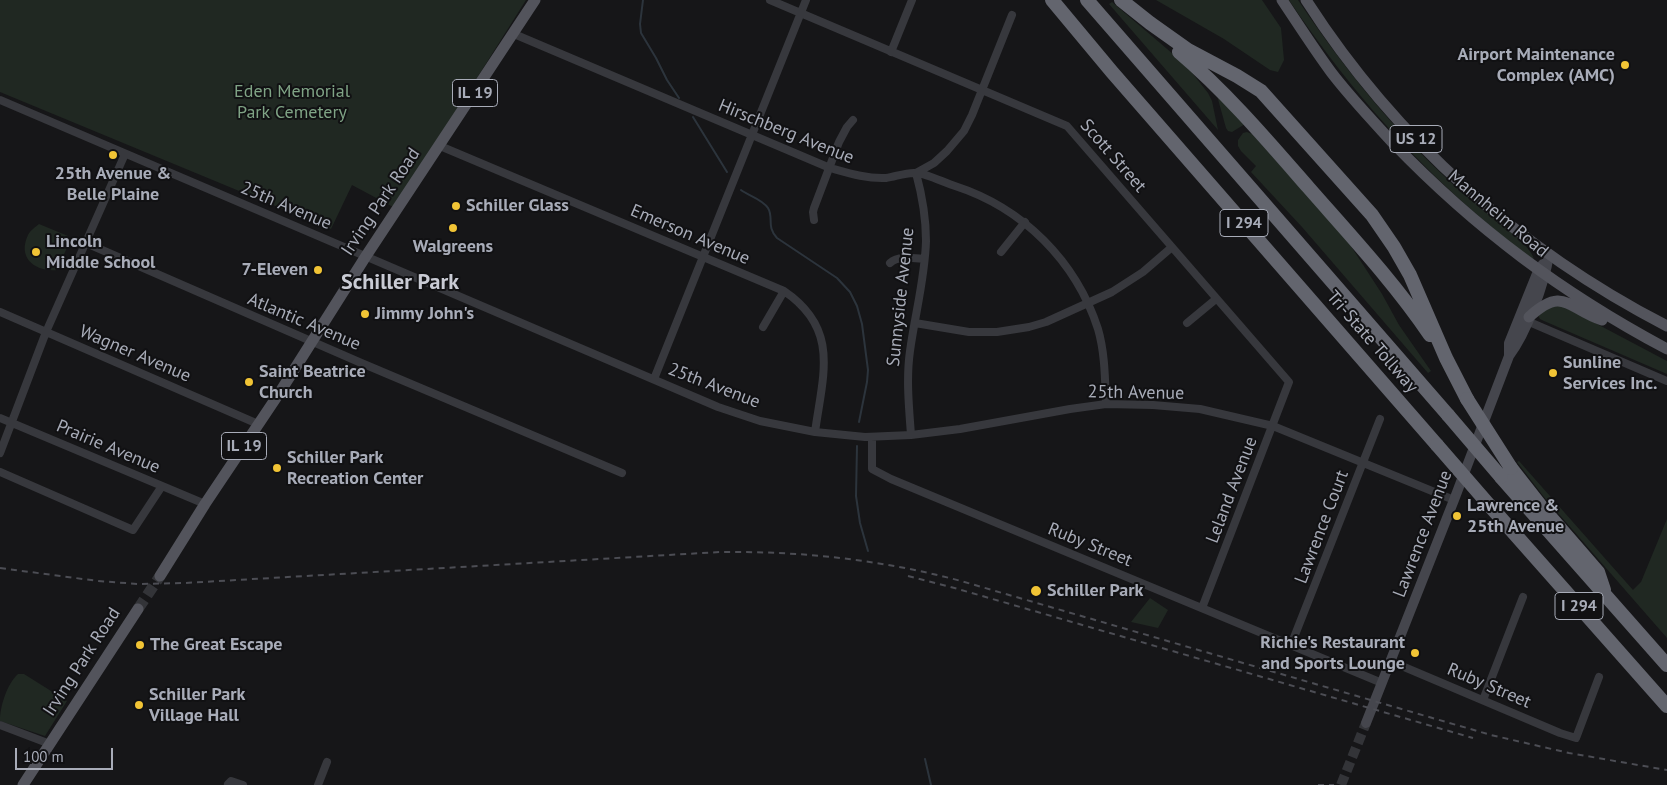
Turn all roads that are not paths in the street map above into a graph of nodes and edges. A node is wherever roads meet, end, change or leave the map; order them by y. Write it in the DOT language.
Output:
graph roads {
  1 [pos="536,0"];
  2 [pos="770,0"];
  3 [pos="806,0"];
  4 [pos="912,0"];
  5 [pos="1087,0"];
  6 [pos="1118,0"];
  7 [pos="1121,0"];
  8 [pos="1282,0"];
  9 [pos="1306,0"];
  10 [pos="1054,4"];
  11 [pos="801,13"];
  12 [pos="1012,15"];
  13 [pos="514,34"];
  14 [pos="891,52"];
  15 [pos="982,90"];
  16 [pos="0,100"];
  17 [pos="853,120"];
  18 [pos="752,135"];
  19 [pos="440,146"];
  20 [pos="126,154"];
  21 [pos="830,168"];
  22 [pos="916,173"];
  23 [pos="814,220"];
  24 [pos="1025,222"];
  25 [pos="86,243"];
  26 [pos="1172,247"];
  27 [pos="1001,252"];
  28 [pos="1549,255"];
  29 [pos="366,256"];
  30 [pos="703,258"];
  31 [pos="924,259"];
  32 [pos="890,262"];
  33 [pos="1542,274"];
  34 [pos="784,290"];
  35 [pos="1216,299"];
  36 [pos="1088,303"];
  37 [pos="0,312"];
  38 [pos="1528,319"];
  39 [pos="915,323"];
  40 [pos="1188,323"];
  41 [pos="1667,326"];
  42 [pos="763,327"];
  43 [pos="1627,328"];
  44 [pos="46,332"];
  45 [pos="312,341"];
  46 [pos="1667,349"];
  47 [pos="1509,356"];
  48 [pos="1446,358"];
  49 [pos="654,379"];
  50 [pos="1667,381"];
  51 [pos="1289,382"];
  52 [pos="1106,404"];
  53 [pos="0,418"];
  54 [pos="1380,419"];
  55 [pos="12,423"];
  56 [pos="258,424"];
  57 [pos="1273,426"];
  58 [pos="815,432"];
  59 [pos="910,435"];
  60 [pos="872,437"];
  61 [pos="0,453"];
  62 [pos="1363,462"];
  63 [pos="0,472"];
  64 [pos="1506,472"];
  65 [pos="622,473"];
  66 [pos="162,486"];
  67 [pos="1454,500"];
  68 [pos="205,504"];
  69 [pos="160,576"];
  70 [pos="1524,597"];
  71 [pos="1202,608"];
  72 [pos="138,609"];
  73 [pos="1291,646"];
  74 [pos="1390,661"];
  75 [pos="1667,665"];
  76 [pos="1599,677"];
  77 [pos="1382,683"];
  78 [pos="1483,700"];
  79 [pos="1667,706"];
  80 [pos="1366,723"];
  81 [pos="0,725"];
  82 [pos="50,744"];
  83 [pos="327,762"];
  84 [pos="228,784"];
  85 [pos="23,785"];
  86 [pos="243,785"];
  87 [pos="318,785"];
  1 -- 13 [label="main road, Irving Park Road / IL 19"];
  2 -- 11 [label="street, Scott Street"];
  3 -- 11 [label="street"];
  4 -- 14 [label="street"];
  5 -- 64 [label="highway, Tri-State Tollway / I 294, bridge"];
  6 -- 48 [label="highway, I 294"];
  7 -- 48 [label="highway, I 294"];
  8 -- 33 [label="main road, Mannheim Road / US 12"];
  9 -- 28 [label="main road, Mannheim Road / US 12"];
  10 -- 79 [label="highway, Tri-State Tollway / I 294, bridge"];
  11 -- 14 [label="street, Scott Street"];
  11 -- 18 [label="street"];
  12 -- 15 [label="street"];
  13 -- 18 [label="street, Hirschberg Avenue"];
  13 -- 19 [label="main road, Irving Park Road / IL 19"];
  14 -- 15 [label="street, Scott Street"];
  15 -- 22 [label="street"];
  15 -- 26 [label="street, Scott Street"];
  16 -- 20 [label="street, 25th Avenue"];
  17 -- 21 [label="street"];
  18 -- 21 [label="street, Hirschberg Avenue"];
  18 -- 30 [label="street"];
  19 -- 29 [label="main road, Irving Park Road / IL 19"];
  19 -- 30 [label="street, Emerson Avenue"];
  20 -- 25 [label="street"];
  20 -- 29 [label="street, 25th Avenue"];
  21 -- 22 [label="street, Hirschberg Avenue"];
  21 -- 23 [label="street"];
  22 -- 24 [label="street, Hirschberg Avenue"];
  22 -- 31 [label="street, Sunnyside Avenue"];
  24 -- 27 [label="street"];
  24 -- 36 [label="street, Hirschberg Avenue"];
  25 -- 44 [label="street"];
  25 -- 45 [label="street, Atlantic Avenue"];
  26 -- 35 [label="street, Scott Street"];
  26 -- 36 [label="street"];
  28 -- 33 [label="main road, Lawrence Avenue"];
  28 -- 41 [label="main road, Mannheim Road / US 12"];
  29 -- 45 [label="main road, Irving Park Road / IL 19"];
  29 -- 49 [label="street, 25th Avenue"];
  30 -- 34 [label="street, Emerson Avenue"];
  30 -- 49 [label="street"];
  31 -- 32 [label="street"];
  31 -- 39 [label="street, Sunnyside Avenue"];
  33 -- 38 [label="main road, Lawrence Avenue"];
  33 -- 43 [label="main road, Mannheim Road / US 12"];
  33 -- 47 [label="main road, Lawrence Avenue"];
  34 -- 42 [label="street"];
  34 -- 58 [label="street, Emerson Avenue"];
  35 -- 40 [label="street"];
  35 -- 51 [label="street, Scott Street"];
  36 -- 39 [label="street"];
  36 -- 52 [label="street, Hirschberg Avenue"];
  37 -- 44 [label="street, Wagner Avenue"];
  38 -- 43 [label="main road"];
  38 -- 47 [label="main road, Lawrence Avenue"];
  38 -- 50 [label="street"];
  39 -- 59 [label="street, Sunnyside Avenue"];
  43 -- 46 [label="main road, Mannheim Road / US 12"];
  44 -- 55 [label="street"];
  44 -- 56 [label="street, Wagner Avenue"];
  45 -- 56 [label="main road, Irving Park Road / IL 19"];
  45 -- 65 [label="street, Atlantic Avenue"];
  47 -- 67 [label="main road, Lawrence Avenue"];
  48 -- 64 [label="highway, I 294, bridge"];
  49 -- 58 [label="street, 25th Avenue"];
  51 -- 57 [label="street, Leland Avenue"];
  52 -- 57 [label="street, 25th Avenue"];
  52 -- 59 [label="street, 25th Avenue"];
  53 -- 55 [label="street, Prairie Avenue"];
  54 -- 62 [label="street, Lawrence Court"];
  55 -- 61 [label="street"];
  55 -- 66 [label="street, Prairie Avenue"];
  56 -- 68 [label="main road, Irving Park Road / IL 19"];
  57 -- 62 [label="street, 25th Avenue"];
  57 -- 71 [label="street, Leland Avenue"];
  58 -- 60 [label="street, 25th Avenue"];
  59 -- 60 [label="street, 25th Avenue"];
  60 -- 71 [label="street, Ruby Street"];
  62 -- 67 [label="street, 25th Avenue"];
  62 -- 73 [label="street, Lawrence Court"];
  63 -- 66 [label="street"];
  64 -- 75 [label="highway, Tri-State Tollway / I 294"];
  66 -- 68 [label="street, Prairie Avenue"];
  67 -- 74 [label="main road, Lawrence Avenue"];
  68 -- 69 [label="main road, Irving Park Road / IL 19"];
  70 -- 78 [label="street"];
  71 -- 73 [label="street, Ruby Street"];
  72 -- 82 [label="main road, Irving Park Road"];
  73 -- 77 [label="street, Ruby Street"];
  74 -- 77 [label="main road, Lawrence Avenue"];
  74 -- 78 [label="street, Ruby Street"];
  76 -- 78 [label="street, Ruby Street"];
  77 -- 80 [label="main road, Lawrence Avenue"];
  81 -- 82 [label="street"];
  82 -- 85 [label="main road, Irving Park Road"];
  83 -- 87 [label="street"];
  84 -- 86 [label="street"];
}
